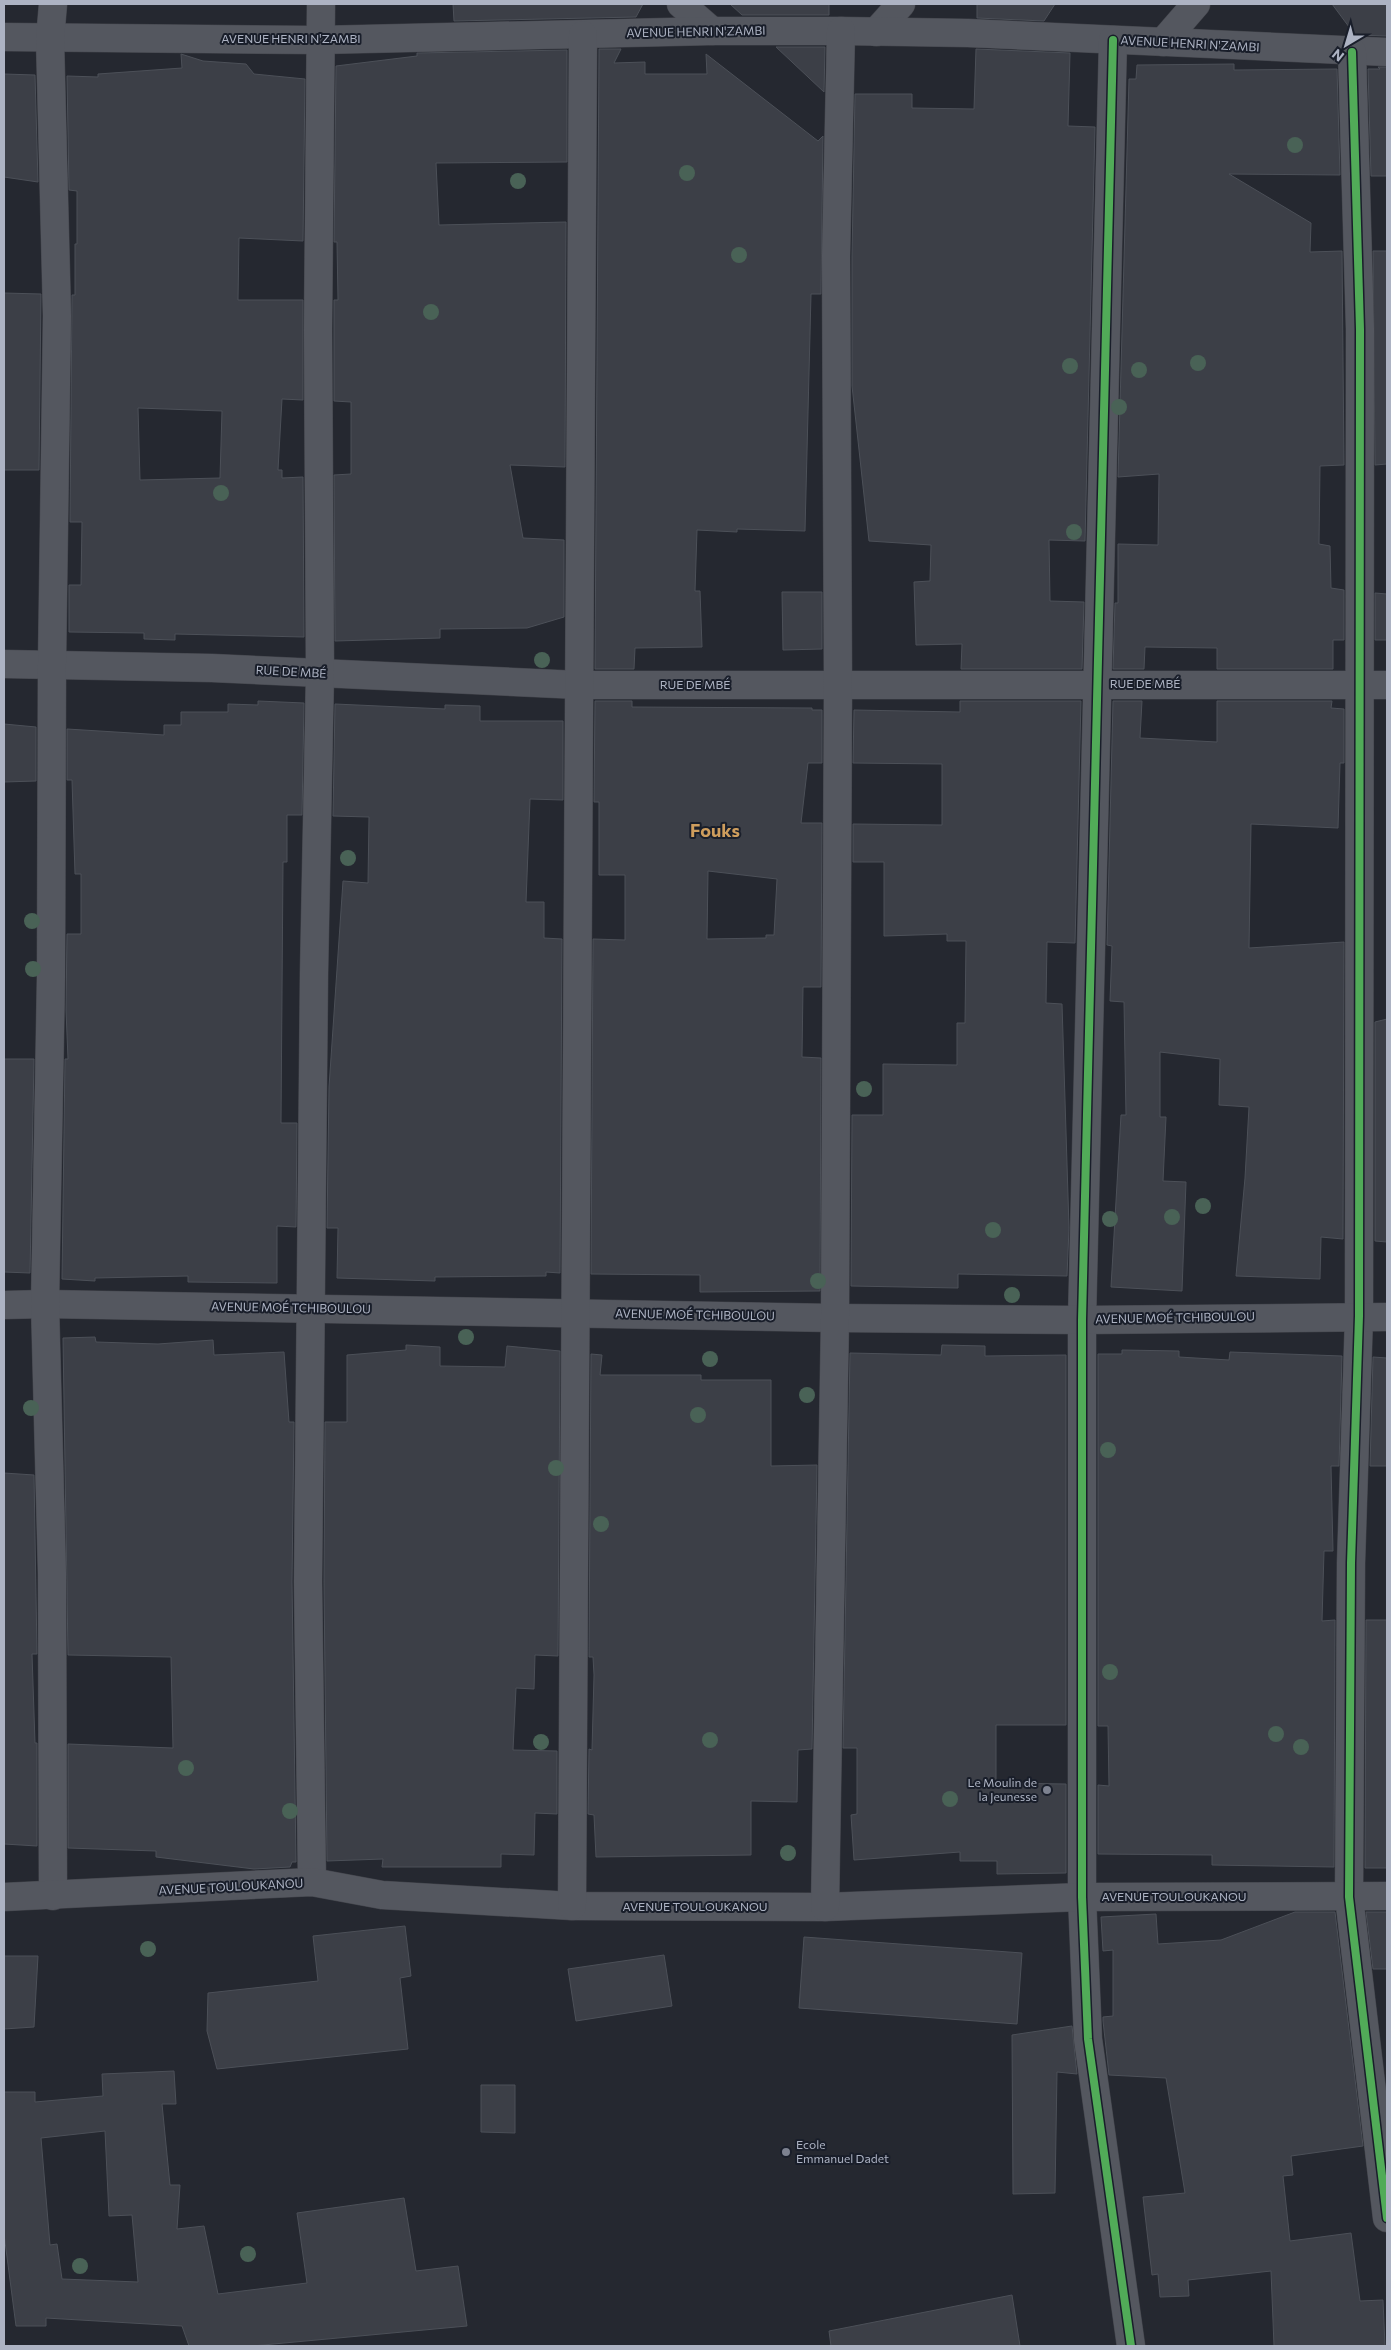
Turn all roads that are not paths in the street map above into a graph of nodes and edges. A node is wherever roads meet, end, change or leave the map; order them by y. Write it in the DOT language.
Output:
graph roads {
  1 [pos="53,4"];
  2 [pos="320,4"];
  3 [pos="681,4"];
  4 [pos="901,4"];
  5 [pos="1196,4"];
  6 [pos="712,30"];
  7 [pos="841,31"];
  8 [pos="876,32"];
  9 [pos="583,35"];
  10 [pos="4,37"];
  11 [pos="50,39"];
  12 [pos="319,40"];
  13 [pos="1112,40"];
  14 [pos="1163,42"];
  15 [pos="1352,52"];
  16 [pos="1387,52"];
  17 [pos="4,664"];
  18 [pos="52,664"];
  19 [pos="320,673"];
  20 [pos="1097,684"];
  21 [pos="579,685"];
  22 [pos="838,685"];
  23 [pos="1359,685"];
  24 [pos="1387,685"];
  25 [pos="45,1304"];
  26 [pos="4,1306"];
  27 [pos="312,1308"];
  28 [pos="574,1312"];
  29 [pos="1359,1316"];
  30 [pos="1387,1317"];
  31 [pos="835,1318"];
  32 [pos="1082,1320"];
  33 [pos="312,1882"];
  34 [pos="53,1896"];
  35 [pos="1387,1896"];
  36 [pos="4,1897"];
  37 [pos="1082,1897"];
  38 [pos="1349,1897"];
  39 [pos="572,1906"];
  40 [pos="824,1907"];
  41 [pos="1387,2218"];
  42 [pos="1131,2346"];
  1 -- 11 [label="street"];
  2 -- 12 [label="street"];
  3 -- 6 [label="street"];
  4 -- 8 [label="street"];
  5 -- 14 [label="street"];
  6 -- 7 [label="street, AVENUE HENRI N'ZAMBI"];
  6 -- 9 [label="street, AVENUE HENRI N'ZAMBI"];
  7 -- 8 [label="street, AVENUE HENRI N'ZAMBI"];
  7 -- 22 [label="street"];
  8 -- 13 [label="street, AVENUE HENRI N'ZAMBI"];
  9 -- 12 [label="street, AVENUE HENRI N'ZAMBI"];
  9 -- 21 [label="street"];
  10 -- 11 [label="street, AVENUE HENRI N'ZAMBI"];
  11 -- 12 [label="street, AVENUE HENRI N'ZAMBI"];
  11 -- 18 [label="street"];
  12 -- 19 [label="street"];
  13 -- 14 [label="street, AVENUE HENRI N'ZAMBI"];
  13 -- 20 [label="street"];
  14 -- 15 [label="street, AVENUE HENRI N'ZAMBI"];
  15 -- 16 [label="street, AVENUE HENRI N'ZAMBI"];
  15 -- 23 [label="street"];
  17 -- 18 [label="street, RUE DE MBÉ"];
  18 -- 19 [label="street, RUE DE MBÉ"];
  18 -- 25 [label="street"];
  19 -- 21 [label="street, RUE DE MBÉ"];
  19 -- 27 [label="street"];
  20 -- 22 [label="street, RUE DE MBÉ"];
  20 -- 23 [label="street, RUE DE MBÉ"];
  20 -- 32 [label="street"];
  21 -- 22 [label="street, RUE DE MBÉ"];
  21 -- 28 [label="street"];
  22 -- 31 [label="street"];
  23 -- 24 [label="street, RUE DE MBÉ"];
  23 -- 29 [label="street"];
  25 -- 26 [label="street, AVENUE MOÉ TCHIBOULOU"];
  25 -- 27 [label="street, AVENUE MOÉ TCHIBOULOU"];
  25 -- 34 [label="street"];
  27 -- 28 [label="street, AVENUE MOÉ TCHIBOULOU"];
  27 -- 33 [label="street"];
  28 -- 31 [label="street, AVENUE MOÉ TCHIBOULOU"];
  28 -- 39 [label="street"];
  29 -- 30 [label="street, AVENUE MOÉ TCHIBOULOU"];
  29 -- 32 [label="street, AVENUE MOÉ TCHIBOULOU"];
  29 -- 38 [label="street"];
  31 -- 32 [label="street, AVENUE MOÉ TCHIBOULOU"];
  31 -- 40 [label="street"];
  32 -- 37 [label="street"];
  33 -- 34 [label="street, AVENUE TOULOUKANOU"];
  33 -- 39 [label="street, AVENUE TOULOUKANOU"];
  34 -- 36 [label="street, AVENUE TOULOUKANOU"];
  35 -- 38 [label="street, AVENUE TOULOUKANOU"];
  37 -- 38 [label="street, AVENUE TOULOUKANOU"];
  37 -- 40 [label="street, AVENUE TOULOUKANOU"];
  37 -- 42 [label="street"];
  38 -- 41 [label="street"];
  39 -- 40 [label="street, AVENUE TOULOUKANOU"];
}
